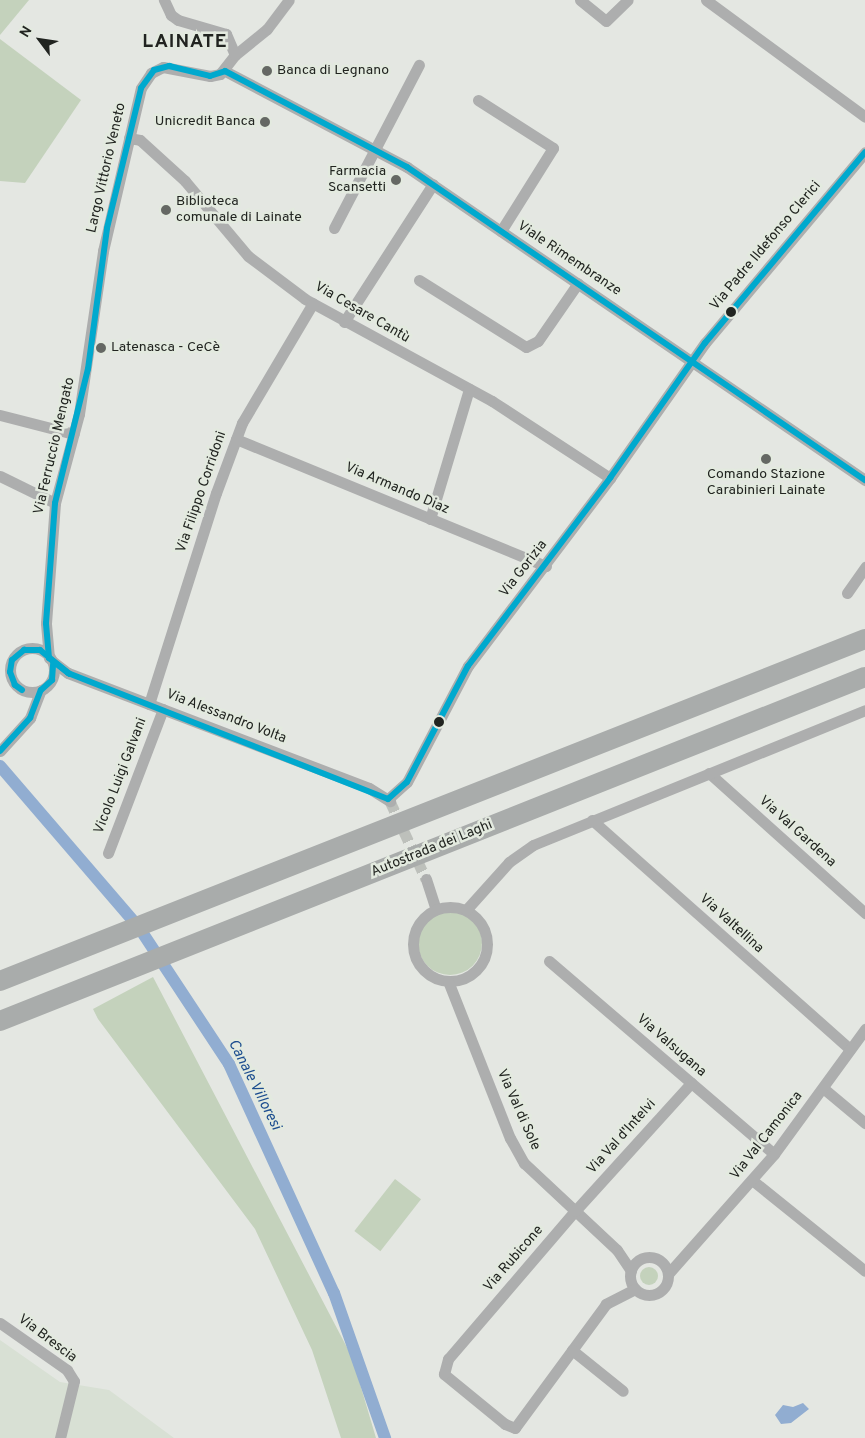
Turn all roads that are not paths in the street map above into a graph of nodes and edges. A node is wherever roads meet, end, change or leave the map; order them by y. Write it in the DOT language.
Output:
graph roads {
  1 [pos="289,0"];
  2 [pos="580,0"];
  3 [pos="628,0"];
  4 [pos="706,0"];
  5 [pos="166,6"];
  6 [pos="231,63"];
  7 [pos="419,65"];
  8 [pos="478,100"];
  9 [pos="865,117"];
  10 [pos="129,138"];
  11 [pos="375,150"];
  12 [pos="865,152"];
  13 [pos="433,184"];
  14 [pos="334,228"];
  15 [pos="501,230"];
  16 [pos="100,278"];
  17 [pos="419,280"];
  18 [pos="578,283"];
  19 [pos="313,303"];
  20 [pos="344,322"];
  21 [pos="693,361"];
  22 [pos="469,389"];
  23 [pos="0,415"];
  24 [pos="74,434"];
  25 [pos="236,439"];
  26 [pos="0,476"];
  27 [pos="610,478"];
  28 [pos="865,480"];
  29 [pos="55,503"];
  30 [pos="430,519"];
  31 [pos="546,566"];
  32 [pos="865,567"];
  33 [pos="847,593"];
  34 [pos="46,622"];
  35 [pos="865,639"];
  36 [pos="28,649"];
  37 [pos="51,659"];
  38 [pos="865,677"];
  39 [pos="22,690"];
  40 [pos="41,690"];
  41 [pos="149,704"];
  42 [pos="163,709"];
  43 [pos="865,710"];
  44 [pos="26,723"];
  45 [pos="0,751"];
  46 [pos="709,773"];
  47 [pos="389,800"];
  48 [pos="592,820"];
  49 [pos="108,853"];
  50 [pos="426,879"];
  51 [pos="436,909"];
  52 [pos="466,910"];
  53 [pos="865,913"];
  54 [pos="549,961"];
  55 [pos="460,980"];
  56 [pos="0,981"];
  57 [pos="448,981"];
  58 [pos="458,1004"];
  59 [pos="0,1021"];
  60 [pos="865,1029"];
  61 [pos="850,1049"];
  62 [pos="691,1083"];
  63 [pos="823,1088"];
  64 [pos="865,1123"];
  65 [pos="774,1154"];
  66 [pos="752,1180"];
  67 [pos="575,1211"];
  68 [pos="617,1250"];
  69 [pos="684,1254"];
  70 [pos="638,1261"];
  71 [pos="662,1262"];
  72 [pos="865,1271"];
  73 [pos="631,1273"];
  74 [pos="668,1274"];
  75 [pos="635,1289"];
  76 [pos="617,1296"];
  77 [pos="0,1323"];
  78 [pos="572,1350"];
  79 [pos="623,1390"];
  80 [pos="60,1438"];
  1 -- 6 [label="street"];
  2 -- 3 [label="street"];
  4 -- 9 [label="street"];
  5 -- 6 [label="street"];
  6 -- 10 [label="street, Largo Vittorio Veneto"];
  6 -- 11 [label="street, Viale Rimembranze"];
  7 -- 11 [label="street"];
  8 -- 15 [label="street"];
  10 -- 16 [label="street, Largo Vittorio Veneto"];
  10 -- 19 [label="street, Via Cesare Cantù"];
  11 -- 13 [label="street, Viale Rimembranze"];
  11 -- 14 [label="street"];
  12 -- 21 [label="street, Via Padre Ildefonso Clerici"];
  13 -- 15 [label="street, Viale Rimembranze"];
  13 -- 20 [label="street"];
  15 -- 18 [label="street, Viale Rimembranze"];
  16 -- 24 [label="street, Via Ferruccio Mengato"];
  17 -- 18 [label="street"];
  18 -- 21 [label="street, Viale Rimembranze"];
  19 -- 20 [label="street, Via Cesare Cantù"];
  19 -- 25 [label="street, Via Filippo Corridoni"];
  20 -- 22 [label="street, Via Cesare Cantù"];
  21 -- 27 [label="street, Via Gorizia"];
  21 -- 28 [label="street, Viale Rimembranze"];
  22 -- 27 [label="street, Via Cesare Cantù"];
  22 -- 30 [label="street"];
  23 -- 24 [label="street"];
  24 -- 29 [label="street, Via Ferruccio Mengato"];
  25 -- 30 [label="street, Via Armando Diaz"];
  25 -- 41 [label="street, Via Filippo Corridoni"];
  26 -- 29 [label="street"];
  27 -- 31 [label="street, Via Gorizia"];
  29 -- 34 [label="street, Via Ferruccio Mengato"];
  30 -- 31 [label="street, Via Armando Diaz"];
  31 -- 47 [label="street, Via Gorizia"];
  32 -- 33 [label="street"];
  34 -- 36 [label="street, Via Ferruccio Mengato"];
  34 -- 37 [label="street, Via Ferruccio Mengato"];
  35 -- 56 [label="highway"];
  36 -- 37 [label="street"];
  36 -- 39 [label="street"];
  37 -- 40 [label="street"];
  37 -- 41 [label="street, Via Alessandro Volta"];
  38 -- 59 [label="highway, Autostrada dei Laghi"];
  39 -- 40 [label="street"];
  39 -- 44 [label="street"];
  40 -- 44 [label="street"];
  41 -- 42 [label="street, Via Alessandro Volta"];
  42 -- 47 [label="street, Via Alessandro Volta"];
  42 -- 49 [label="street, Vicolo Luigi Galvani"];
  43 -- 46 [label="street"];
  44 -- 45 [label="street"];
  46 -- 48 [label="street"];
  46 -- 53 [label="street, Via Val Gardena"];
  48 -- 52 [label="street"];
  48 -- 61 [label="street, Via Valtellina"];
  50 -- 51 [label="street"];
  51 -- 52 [label="street"];
  51 -- 57 [label="street"];
  52 -- 55 [label="street"];
  54 -- 62 [label="street, Via Valsugana"];
  55 -- 57 [label="street"];
  55 -- 58 [label="street, Via Val di Sole"];
  57 -- 58 [label="street, Via Val di Sole"];
  58 -- 67 [label="street, Via Val di Sole"];
  60 -- 61 [label="street, Via Val Camonica"];
  61 -- 63 [label="street, Via Val Camonica"];
  62 -- 65 [label="street, Via Valsugana"];
  62 -- 67 [label="street, Via Val d'Intelvi"];
  63 -- 64 [label="street"];
  63 -- 65 [label="street, Via Val Camonica"];
  65 -- 66 [label="street, Via Val Camonica"];
  66 -- 69 [label="street, Via Val Camonica"];
  66 -- 72 [label="street"];
  67 -- 68 [label="street"];
  67 -- 78 [label="street, Via Rubicone"];
  68 -- 70 [label="street"];
  68 -- 73 [label="street"];
  69 -- 71 [label="street, Via Val Camonica"];
  69 -- 74 [label="street, Via Val Camonica"];
  70 -- 71 [label="street"];
  70 -- 73 [label="street"];
  71 -- 74 [label="street"];
  73 -- 75 [label="street"];
  73 -- 76 [label="street"];
  74 -- 75 [label="street"];
  75 -- 76 [label="street"];
  76 -- 78 [label="street"];
  77 -- 80 [label="street, Via Brescia"];
  78 -- 79 [label="street"];
}
